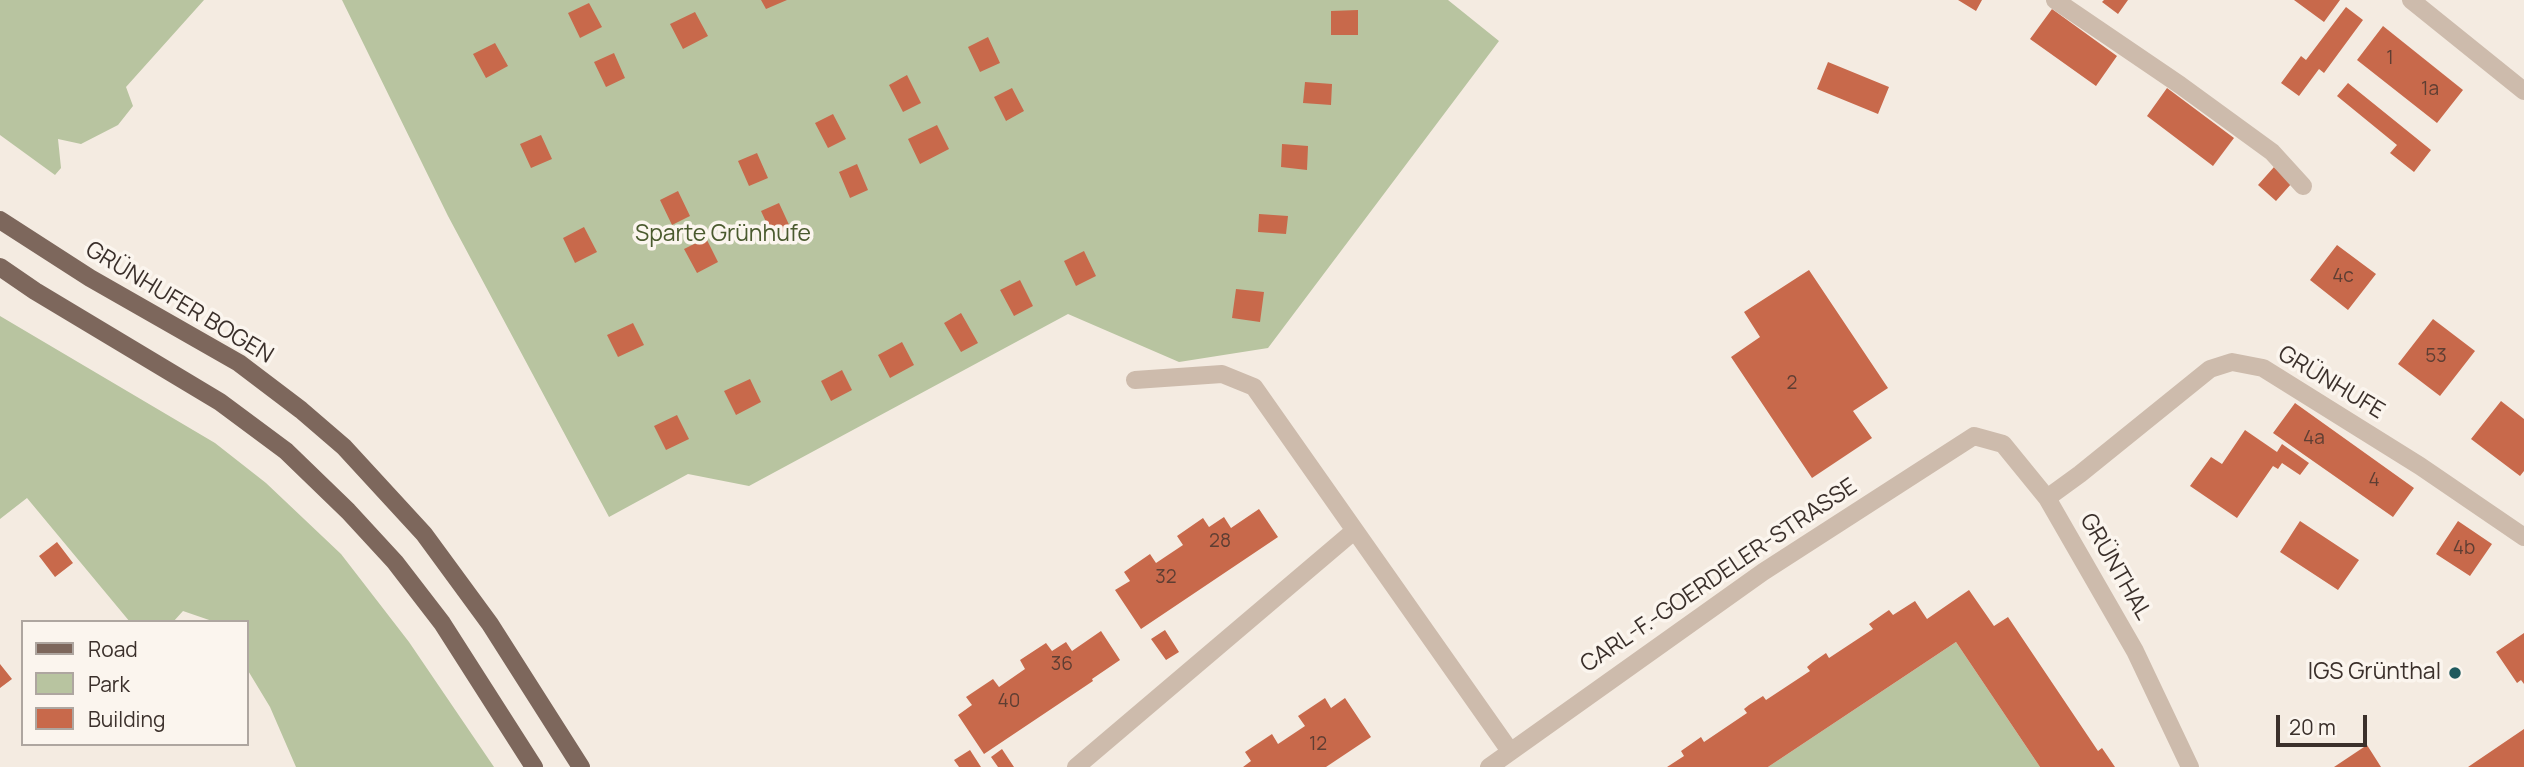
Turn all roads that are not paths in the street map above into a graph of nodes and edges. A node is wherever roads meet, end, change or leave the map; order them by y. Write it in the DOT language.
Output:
graph roads {
  1 [pos="2055,0"];
  2 [pos="2411,0"];
  3 [pos="2524,91"];
  4 [pos="2303,186"];
  5 [pos="0,220"];
  6 [pos="0,267"];
  7 [pos="1135,380"];
  8 [pos="1959,445"];
  9 [pos="2047,498"];
  10 [pos="1354,531"];
  11 [pos="2524,537"];
  12 [pos="1510,751"];
  13 [pos="534,767"];
  14 [pos="581,767"];
  15 [pos="1076,767"];
  16 [pos="1489,767"];
  17 [pos="2190,767"];
  1 -- 4 [label="street"];
  2 -- 3 [label="street"];
  5 -- 14 [label="main road, GRÜNHUFER BOGEN"];
  6 -- 13 [label="main road"];
  7 -- 10 [label="street"];
  8 -- 9 [label="street, GRÜNTHAL"];
  8 -- 12 [label="street, CARL-F.-GOERDELER-STRASSE"];
  9 -- 11 [label="street, GRÜNHUFE"];
  9 -- 17 [label="street, GRÜNTHAL"];
  10 -- 12 [label="street"];
  10 -- 15 [label="street"];
  12 -- 16 [label="street, CARL-F.-GOERDELER-STRASSE"];
}
